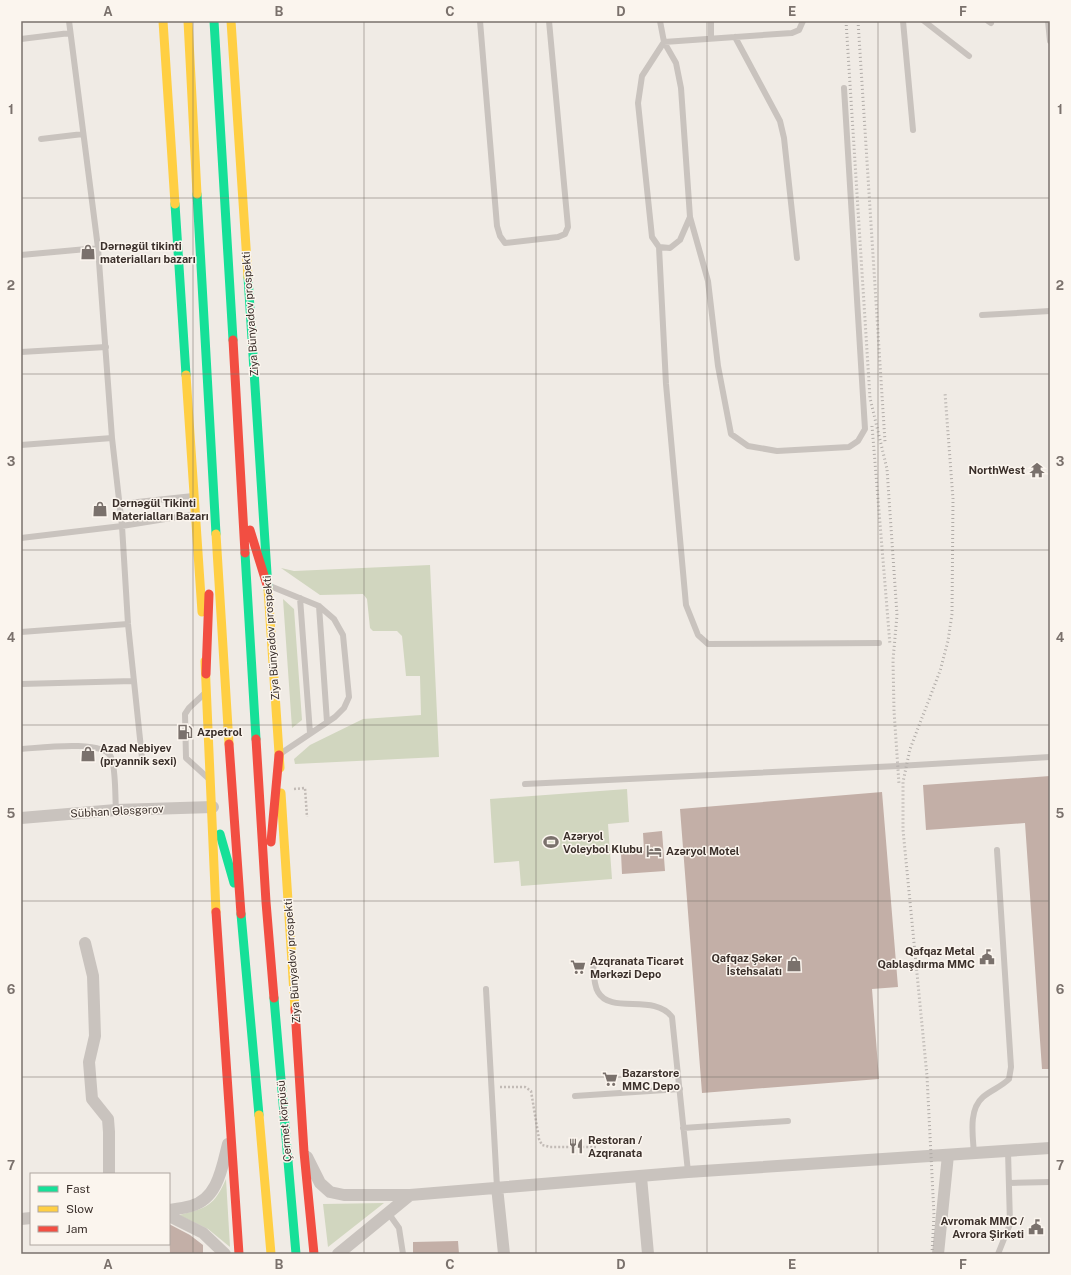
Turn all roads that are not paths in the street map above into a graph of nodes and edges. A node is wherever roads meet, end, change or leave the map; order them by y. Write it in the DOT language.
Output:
graph roads {
  1 [pos="69,21"];
  2 [pos="163,21"];
  3 [pos="167,21"];
  4 [pos="188,21"];
  5 [pos="214,21"];
  6 [pos="480,21"];
  7 [pos="550,21"];
  8 [pos="660,21"];
  9 [pos="711,21"];
  10 [pos="803,21"];
  11 [pos="903,21"];
  12 [pos="924,21"];
  13 [pos="1048,21"];
  14 [pos="230,22"];
  15 [pos="70,33"];
  16 [pos="164,36"];
  17 [pos="735,37"];
  18 [pos="711,38"];
  19 [pos="21,39"];
  20 [pos="1050,41"];
  21 [pos="664,42"];
  22 [pos="969,56"];
  23 [pos="844,88"];
  24 [pos="913,130"];
  25 [pos="83,134"];
  26 [pos="42,139"];
  27 [pos="690,217"];
  28 [pos="659,247"];
  29 [pos="98,248"];
  30 [pos="21,255"];
  31 [pos="797,258"];
  32 [pos="1050,311"];
  33 [pos="982,315"];
  34 [pos="106,347"];
  35 [pos="21,352"];
  36 [pos="112,438"];
  37 [pos="21,445"];
  38 [pos="195,496"];
  39 [pos="213,501"];
  40 [pos="242,503"];
  41 [pos="119,504"];
  42 [pos="197,513"];
  43 [pos="122,526"];
  44 [pos="21,538"];
  45 [pos="267,585"];
  46 [pos="300,598"];
  47 [pos="319,606"];
  48 [pos="128,624"];
  49 [pos="21,632"];
  50 [pos="879,643"];
  51 [pos="206,674"];
  52 [pos="132,681"];
  53 [pos="21,684"];
  54 [pos="207,692"];
  55 [pos="327,722"];
  56 [pos="310,734"];
  57 [pos="21,749"];
  58 [pos="279,755"];
  59 [pos="1050,757"];
  60 [pos="142,758"];
  61 [pos="212,781"];
  62 [pos="525,784"];
  63 [pos="213,807"];
  64 [pos="116,810"];
  65 [pos="21,818"];
  66 [pos="997,850"];
  67 [pos="266,902"];
  68 [pos="240,904"];
  69 [pos="85,943"];
  70 [pos="593,961"];
  71 [pos="273,987"];
  72 [pos="486,990"];
  73 [pos="680,1089"];
  74 [pos="575,1096"];
  75 [pos="788,1121"];
  76 [pos="683,1128"];
  77 [pos="230,1139"];
  78 [pos="1050,1148"];
  79 [pos="1008,1151"];
  80 [pos="304,1152"];
  81 [pos="974,1154"];
  82 [pos="948,1155"];
  83 [pos="688,1172"];
  84 [pos="109,1173"];
  85 [pos="641,1177"];
  86 [pos="1050,1182"];
  87 [pos="1009,1183"];
  88 [pos="498,1187"];
  89 [pos="410,1195"];
  90 [pos="170,1210"];
  91 [pos="389,1214"];
  92 [pos="170,1216"];
  93 [pos="342,1253"];
  94 [pos="225,1254"];
  95 [pos="239,1254"];
  96 [pos="271,1254"];
  97 [pos="296,1254"];
  98 [pos="314,1254"];
  99 [pos="403,1254"];
  100 [pos="504,1254"];
  101 [pos="648,1254"];
  102 [pos="938,1254"];
  103 [pos="998,1254"];
  1 -- 15 [label="lane"];
  2 -- 16 [label="main road"];
  3 -- 16 [label="main road"];
  4 -- 39 [label="main road"];
  5 -- 40 [label="main road, Ziya Bünyadov prospekti"];
  6 -- 7 [label="lane"];
  8 -- 21 [label="lane"];
  9 -- 18 [label="lane"];
  10 -- 17 [label="lane"];
  11 -- 24 [label="lane"];
  12 -- 22 [label="lane"];
  13 -- 20 [label="lane"];
  14 -- 45 [label="main road, Ziya Bünyadov prospekti"];
  15 -- 19 [label="lane"];
  15 -- 25 [label="lane"];
  16 -- 38 [label="main road"];
  17 -- 18 [label="lane"];
  17 -- 31 [label="lane"];
  18 -- 21 [label="lane"];
  21 -- 27 [label="lane"];
  21 -- 28 [label="lane"];
  23 -- 27 [label="lane"];
  25 -- 26 [label="lane"];
  25 -- 29 [label="lane"];
  27 -- 28 [label="lane"];
  28 -- 50 [label="lane"];
  29 -- 30 [label="lane"];
  29 -- 34 [label="lane"];
  32 -- 33 [label="lane"];
  34 -- 35 [label="lane"];
  34 -- 36 [label="lane"];
  36 -- 37 [label="lane"];
  36 -- 41 [label="lane"];
  38 -- 41 [label="lane"];
  38 -- 42 [label="main road"];
  39 -- 51 [label="main road"];
  39 -- 68 [label="main road"];
  40 -- 45 [label="main road"];
  40 -- 67 [label="main road, Ziya Bünyadov prospekti"];
  41 -- 43 [label="lane"];
  42 -- 43 [label="lane"];
  42 -- 51 [label="main road"];
  43 -- 44 [label="lane"];
  43 -- 48 [label="lane"];
  45 -- 46 [label="lane"];
  45 -- 58 [label="main road, Ziya Bünyadov prospekti"];
  46 -- 47 [label="lane"];
  46 -- 56 [label="lane"];
  47 -- 55 [label="lane"];
  47 -- 55 [label="lane"];
  48 -- 49 [label="lane"];
  48 -- 52 [label="lane"];
  51 -- 54 [label="main road"];
  52 -- 53 [label="lane"];
  52 -- 60 [label="lane"];
  54 -- 61 [label="main road"];
  54 -- 61 [label="lane"];
  55 -- 56 [label="lane"];
  56 -- 58 [label="lane"];
  57 -- 64 [label="lane"];
  58 -- 67 [label="main road"];
  58 -- 80 [label="main road, Ziya Bünyadov prospekti"];
  59 -- 62 [label="lane"];
  61 -- 63 [label="main road"];
  63 -- 64 [label="street, Sübhan Ələsgərov"];
  63 -- 68 [label="main road"];
  63 -- 77 [label="main road"];
  64 -- 65 [label="street, Sübhan Ələsgərov"];
  66 -- 81 [label="lane"];
  67 -- 71 [label="main road, Ziya Bünyadov prospekti"];
  68 -- 96 [label="main road"];
  69 -- 84 [label="street"];
  70 -- 73 [label="lane"];
  71 -- 97 [label="main road, Çermet körpüsü"];
  72 -- 88 [label="lane"];
  73 -- 74 [label="lane"];
  73 -- 76 [label="lane"];
  75 -- 76 [label="lane"];
  76 -- 83 [label="lane"];
  77 -- 90 [label="street"];
  77 -- 95 [label="main road"];
  78 -- 79 [label="street"];
  79 -- 81 [label="street"];
  79 -- 87 [label="lane"];
  80 -- 89 [label="street"];
  80 -- 98 [label="main road, Ziya Bünyadov prospekti"];
  81 -- 82 [label="street"];
  82 -- 83 [label="street"];
  82 -- 102 [label="street"];
  83 -- 85 [label="street"];
  85 -- 88 [label="street"];
  85 -- 101 [label="street"];
  86 -- 87 [label="lane"];
  87 -- 103 [label="lane"];
  88 -- 89 [label="street"];
  88 -- 100 [label="street"];
  89 -- 91 [label="street"];
  91 -- 93 [label="street"];
  91 -- 99 [label="lane"];
  92 -- 94 [label="street"];
}
